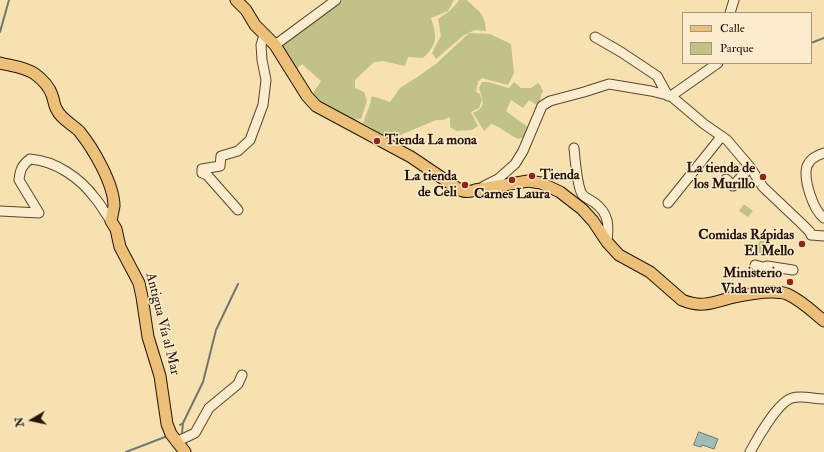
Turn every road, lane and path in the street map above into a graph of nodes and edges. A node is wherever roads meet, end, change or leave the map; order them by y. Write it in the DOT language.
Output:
graph roads {
  1 [pos="236,0"];
  2 [pos="336,0"];
  3 [pos="734,0"];
  4 [pos="730,12"];
  5 [pos="264,34"];
  6 [pos="595,37"];
  7 [pos="275,45"];
  8 [pos="0,63"];
  9 [pos="717,64"];
  10 [pos="669,96"];
  11 [pos="721,137"];
  12 [pos="574,148"];
  13 [pos="824,153"];
  14 [pos="750,167"];
  15 [pos="726,179"];
  16 [pos="475,190"];
  17 [pos="668,203"];
  18 [pos="238,210"];
  19 [pos="0,211"];
  20 [pos="824,218"];
  21 [pos="111,221"];
  22 [pos="824,236"];
  23 [pos="607,242"];
  24 [pos="755,265"];
  25 [pos="793,270"];
  26 [pos="824,321"];
  27 [pos="242,375"];
  28 [pos="824,399"];
  29 [pos="176,442"];
  30 [pos="185,452"];
  31 [pos="750,452"];
  1 -- 5 [label="main road"];
  2 -- 7 [label="street"];
  3 -- 4 [label="street"];
  5 -- 7 [label="main road"];
  5 -- 18 [label="street"];
  6 -- 10 [label="street"];
  7 -- 16 [label="main road"];
  8 -- 21 [label="main road, Antigua Vía al Mar"];
  9 -- 10 [label="street"];
  10 -- 11 [label="street"];
  10 -- 16 [label="street"];
  11 -- 14 [label="street"];
  11 -- 17 [label="street"];
  12 -- 23 [label="street"];
  13 -- 20 [label="street"];
  14 -- 15 [label="street"];
  14 -- 22 [label="street"];
  16 -- 23 [label="main road"];
  19 -- 21 [label="street"];
  21 -- 29 [label="main road, Antigua Vía al Mar"];
  23 -- 26 [label="main road"];
  24 -- 25 [label="street"];
  27 -- 29 [label="street"];
  28 -- 31 [label="street"];
  29 -- 30 [label="main road, Antigua Vía al Mar"];
}
